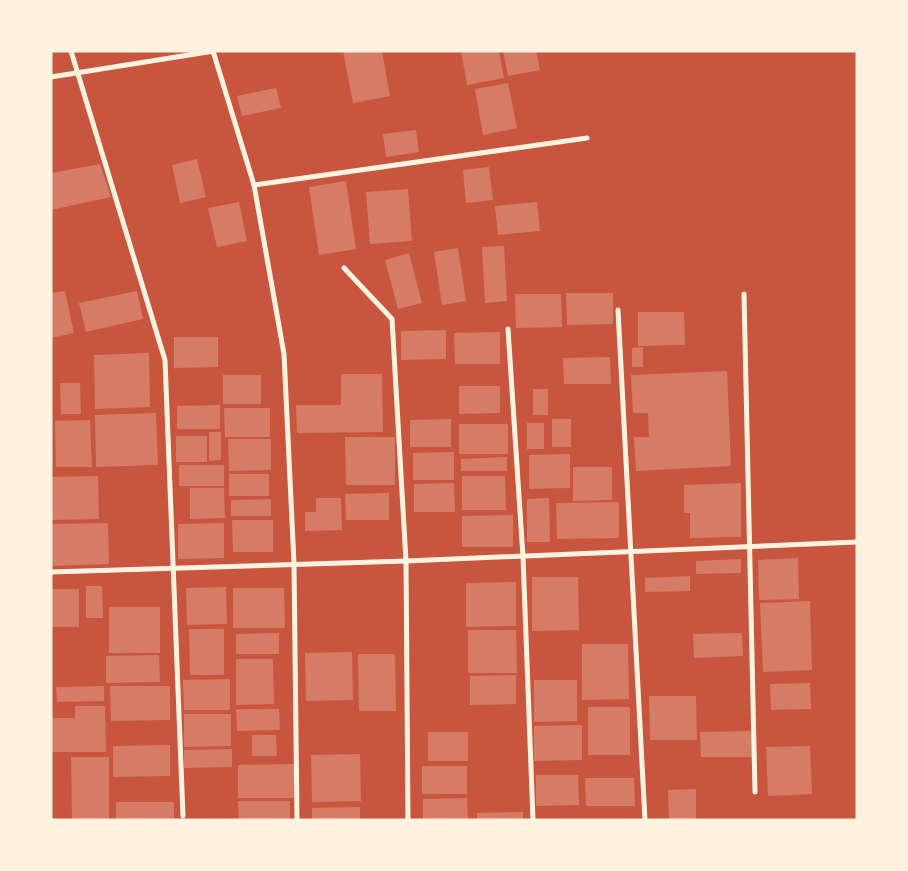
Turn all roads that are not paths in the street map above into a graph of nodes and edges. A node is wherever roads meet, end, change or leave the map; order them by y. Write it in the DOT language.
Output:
graph roads {
  1 [pos="71,51"];
  2 [pos="213,51"];
  3 [pos="76,73"];
  4 [pos="51,77"];
  5 [pos="587,138"];
  6 [pos="254,185"];
  7 [pos="344,268"];
  8 [pos="744,294"];
  9 [pos="618,310"];
  10 [pos="508,329"];
  11 [pos="857,542"];
  12 [pos="749,547"];
  13 [pos="632,553"];
  14 [pos="523,557"];
  15 [pos="406,561"];
  16 [pos="294,563"];
  17 [pos="172,567"];
  18 [pos="51,572"];
  19 [pos="755,792"];
  20 [pos="183,816"];
  21 [pos="297,820"];
  22 [pos="408,820"];
  23 [pos="533,820"];
  24 [pos="645,820"];
  1 -- 3 [label="street"];
  2 -- 3 [label="street"];
  2 -- 6 [label="street"];
  3 -- 4 [label="street"];
  3 -- 17 [label="street"];
  5 -- 6 [label="street"];
  6 -- 16 [label="street"];
  7 -- 15 [label="street"];
  8 -- 12 [label="street"];
  9 -- 13 [label="street"];
  10 -- 14 [label="street"];
  11 -- 12 [label="street"];
  12 -- 13 [label="street"];
  12 -- 19 [label="street"];
  13 -- 14 [label="street"];
  13 -- 24 [label="street"];
  14 -- 15 [label="street"];
  14 -- 23 [label="street"];
  15 -- 16 [label="street"];
  15 -- 22 [label="street"];
  16 -- 17 [label="street"];
  16 -- 21 [label="street"];
  17 -- 18 [label="street"];
  17 -- 20 [label="street"];
}
